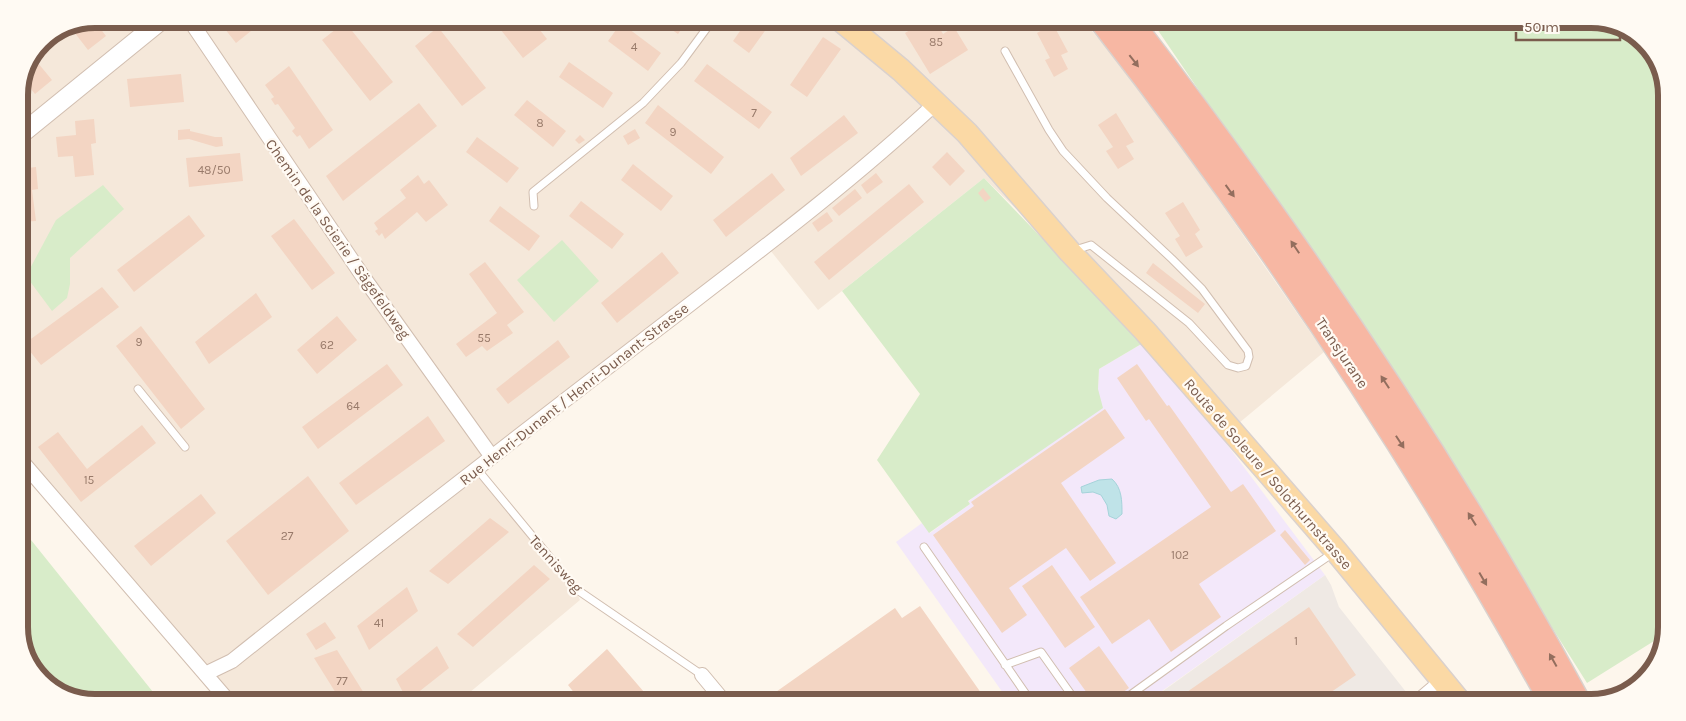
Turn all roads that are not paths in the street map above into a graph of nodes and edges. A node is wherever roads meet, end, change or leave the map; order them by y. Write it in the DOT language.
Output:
graph roads {
  1 [pos="152,28"];
  2 [pos="195,28"];
  3 [pos="707,28"];
  4 [pos="849,28"];
  5 [pos="1109,28"];
  6 [pos="1134,28"];
  7 [pos="1005,51"];
  8 [pos="936,103"];
  9 [pos="28,129"];
  10 [pos="534,206"];
  11 [pos="1070,252"];
  12 [pos="138,389"];
  13 [pos="185,447"];
  14 [pos="492,457"];
  15 [pos="28,468"];
  16 [pos="477,469"];
  17 [pos="924,548"];
  18 [pos="1336,551"];
  19 [pos="1005,665"];
  20 [pos="205,674"];
  21 [pos="702,675"];
  22 [pos="1442,680"];
  23 [pos="222,694"];
  24 [pos="718,694"];
  25 [pos="1026,694"];
  26 [pos="1071,694"];
  27 [pos="1130,694"];
  28 [pos="1425,694"];
  29 [pos="1453,694"];
  30 [pos="1548,694"];
  31 [pos="1572,694"];
  1 -- 9 [label="street"];
  2 -- 14 [label="street, Chemin de la Scierie / Sägefeldweg"];
  3 -- 10 [label="lane"];
  4 -- 8 [label="main road, Route de Soleure / Solothurnstrasse"];
  5 -- 30 [label="highway, Transjurane, one-way"];
  31 -- 6 [label="highway, Transjurane, one-way"];
  7 -- 11 [label="lane"];
  8 -- 11 [label="main road, Route de Soleure / Solothurnstrasse"];
  8 -- 14 [label="street, Rue Henri-Dunant / Henri-Dunant-Strasse"];
  11 -- 18 [label="main road, Route de Soleure / Solothurnstrasse"];
  12 -- 13 [label="lane"];
  14 -- 16 [label="street, Rue Henri-Dunant / Henri-Dunant-Strasse"];
  15 -- 20 [label="street"];
  16 -- 20 [label="street, Rue Henri-Dunant / Henri-Dunant-Strasse"];
  16 -- 21 [label="lane, Tennisweg"];
  17 -- 19 [label="lane"];
  18 -- 22 [label="main road, Route de Soleure / Solothurnstrasse"];
  18 -- 27 [label="lane"];
  19 -- 25 [label="lane"];
  19 -- 26 [label="lane"];
  20 -- 23 [label="street"];
  21 -- 24 [label="street"];
  22 -- 28 [label="street"];
  22 -- 29 [label="main road, Route de Soleure / Solothurnstrasse"];
}
